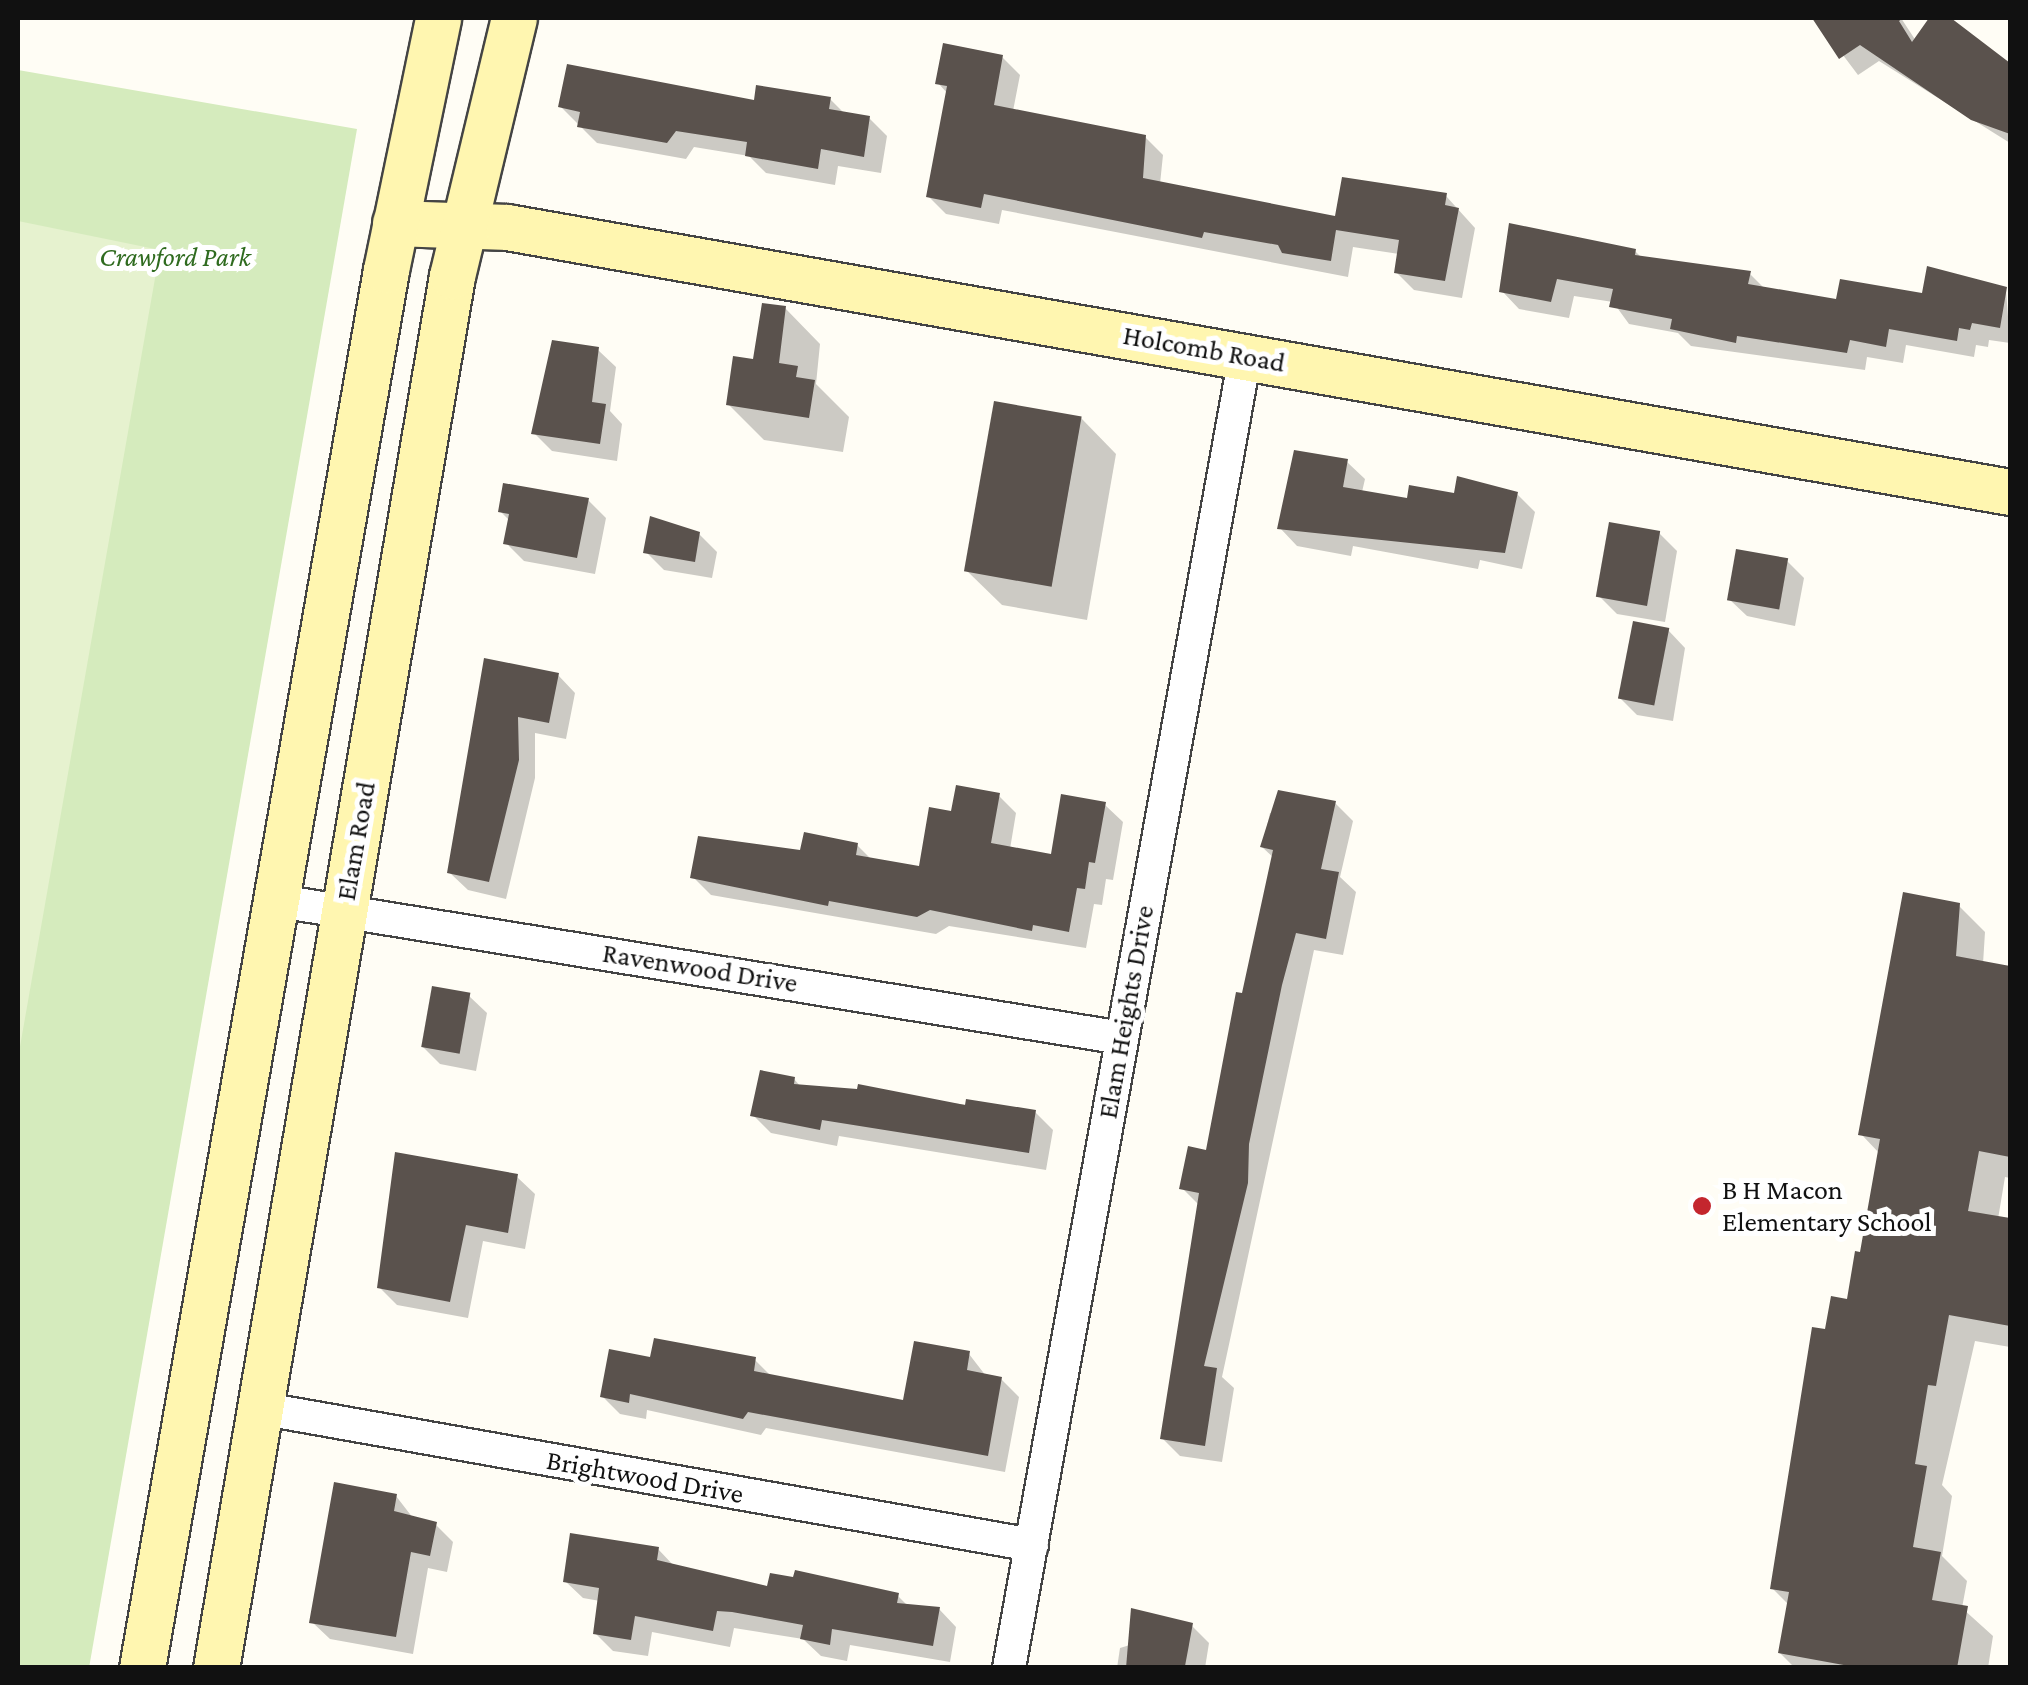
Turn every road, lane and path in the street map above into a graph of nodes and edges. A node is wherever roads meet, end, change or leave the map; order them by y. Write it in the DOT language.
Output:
graph roads {
  1 [pos="438,18"];
  2 [pos="514,18"];
  3 [pos="463,222"];
  4 [pos="395,223"];
  5 [pos="1246,356"];
  6 [pos="2010,492"];
  7 [pos="279,901"];
  8 [pos="344,908"];
  9 [pos="1122,1038"];
  10 [pos="190,1394"];
  11 [pos="259,1408"];
  12 [pos="1032,1545"];
  13 [pos="142,1668"];
  14 [pos="216,1668"];
  15 [pos="1009,1668"];
  1 -- 4 [label="main road"];
  2 -- 3 [label="main road, Elam Road"];
  3 -- 4 [label="main road, Holcomb Road"];
  3 -- 5 [label="main road, Holcomb Road"];
  3 -- 8 [label="main road, Elam Road"];
  4 -- 7 [label="main road"];
  5 -- 6 [label="main road, Holcomb Road"];
  5 -- 9 [label="street, Elam Heights Drive"];
  7 -- 8 [label="street, Ravenwood Drive"];
  7 -- 10 [label="main road"];
  8 -- 9 [label="street, Ravenwood Drive"];
  8 -- 11 [label="main road, Elam Road"];
  9 -- 12 [label="street, Elam Heights Drive"];
  10 -- 11 [label="main road"];
  10 -- 13 [label="main road"];
  11 -- 12 [label="street, Brightwood Drive"];
  11 -- 14 [label="main road, Elam Road"];
  12 -- 15 [label="street, Elam Heights Drive"];
}
